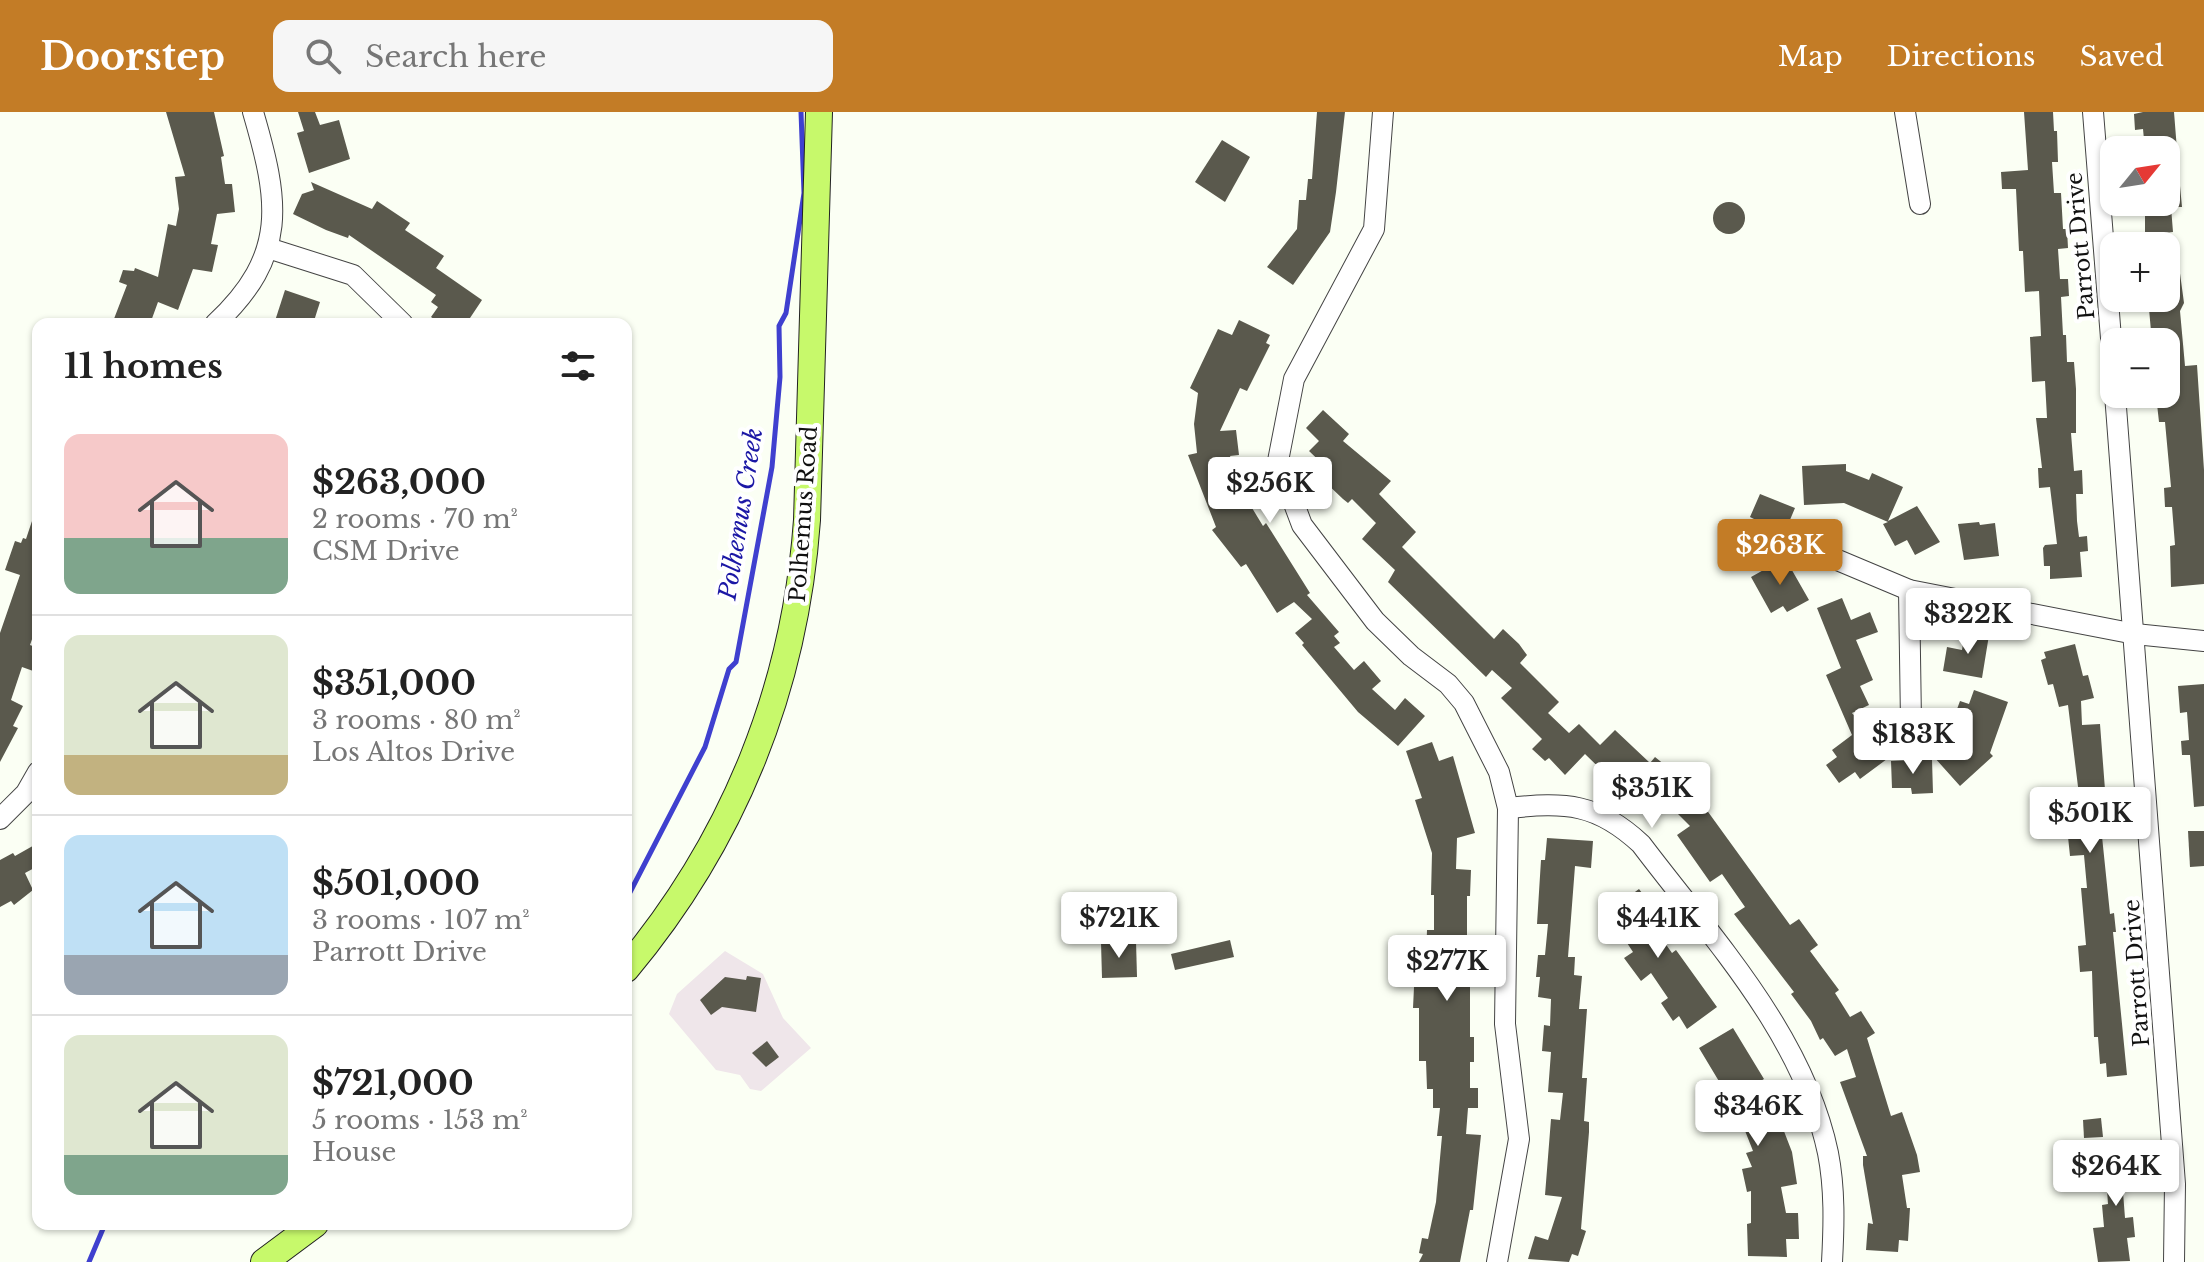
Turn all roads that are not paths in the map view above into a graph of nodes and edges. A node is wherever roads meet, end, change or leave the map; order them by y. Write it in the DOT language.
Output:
graph roads {
  1 [pos="253,112"];
  2 [pos="819,112"];
  3 [pos="1383,112"];
  4 [pos="1905,112"];
  5 [pos="2093,112"];
  6 [pos="1920,204"];
  7 [pos="268,248"];
  8 [pos="222,318"];
  9 [pos="397,318"];
  10 [pos="2110,328"];
  11 [pos="2116,408"];
  12 [pos="1828,556"];
  13 [pos="1909,590"];
  14 [pos="2135,634"];
  15 [pos="2204,641"];
  16 [pos="1911,722"];
  17 [pos="32,782"];
  18 [pos="1508,808"];
  19 [pos="0,819"];
  20 [pos="632,961"];
  21 [pos="307,1230"];
  22 [pos="264,1262"];
  23 [pos="1497,1262"];
  24 [pos="1832,1262"];
  25 [pos="2174,1262"];
  1 -- 7 [label="street"];
  2 -- 20 [label="main road, Polhemus Road"];
  3 -- 18 [label="street"];
  4 -- 6 [label="street"];
  5 -- 10 [label="street, Parrott Drive"];
  7 -- 8 [label="street"];
  7 -- 9 [label="street"];
  11 -- 14 [label="street, Parrott Drive"];
  12 -- 13 [label="street"];
  13 -- 14 [label="street"];
  13 -- 16 [label="street"];
  14 -- 15 [label="street"];
  14 -- 25 [label="street, Parrott Drive"];
  17 -- 19 [label="street"];
  18 -- 23 [label="street"];
  18 -- 24 [label="street"];
  21 -- 22 [label="main road"];
}
